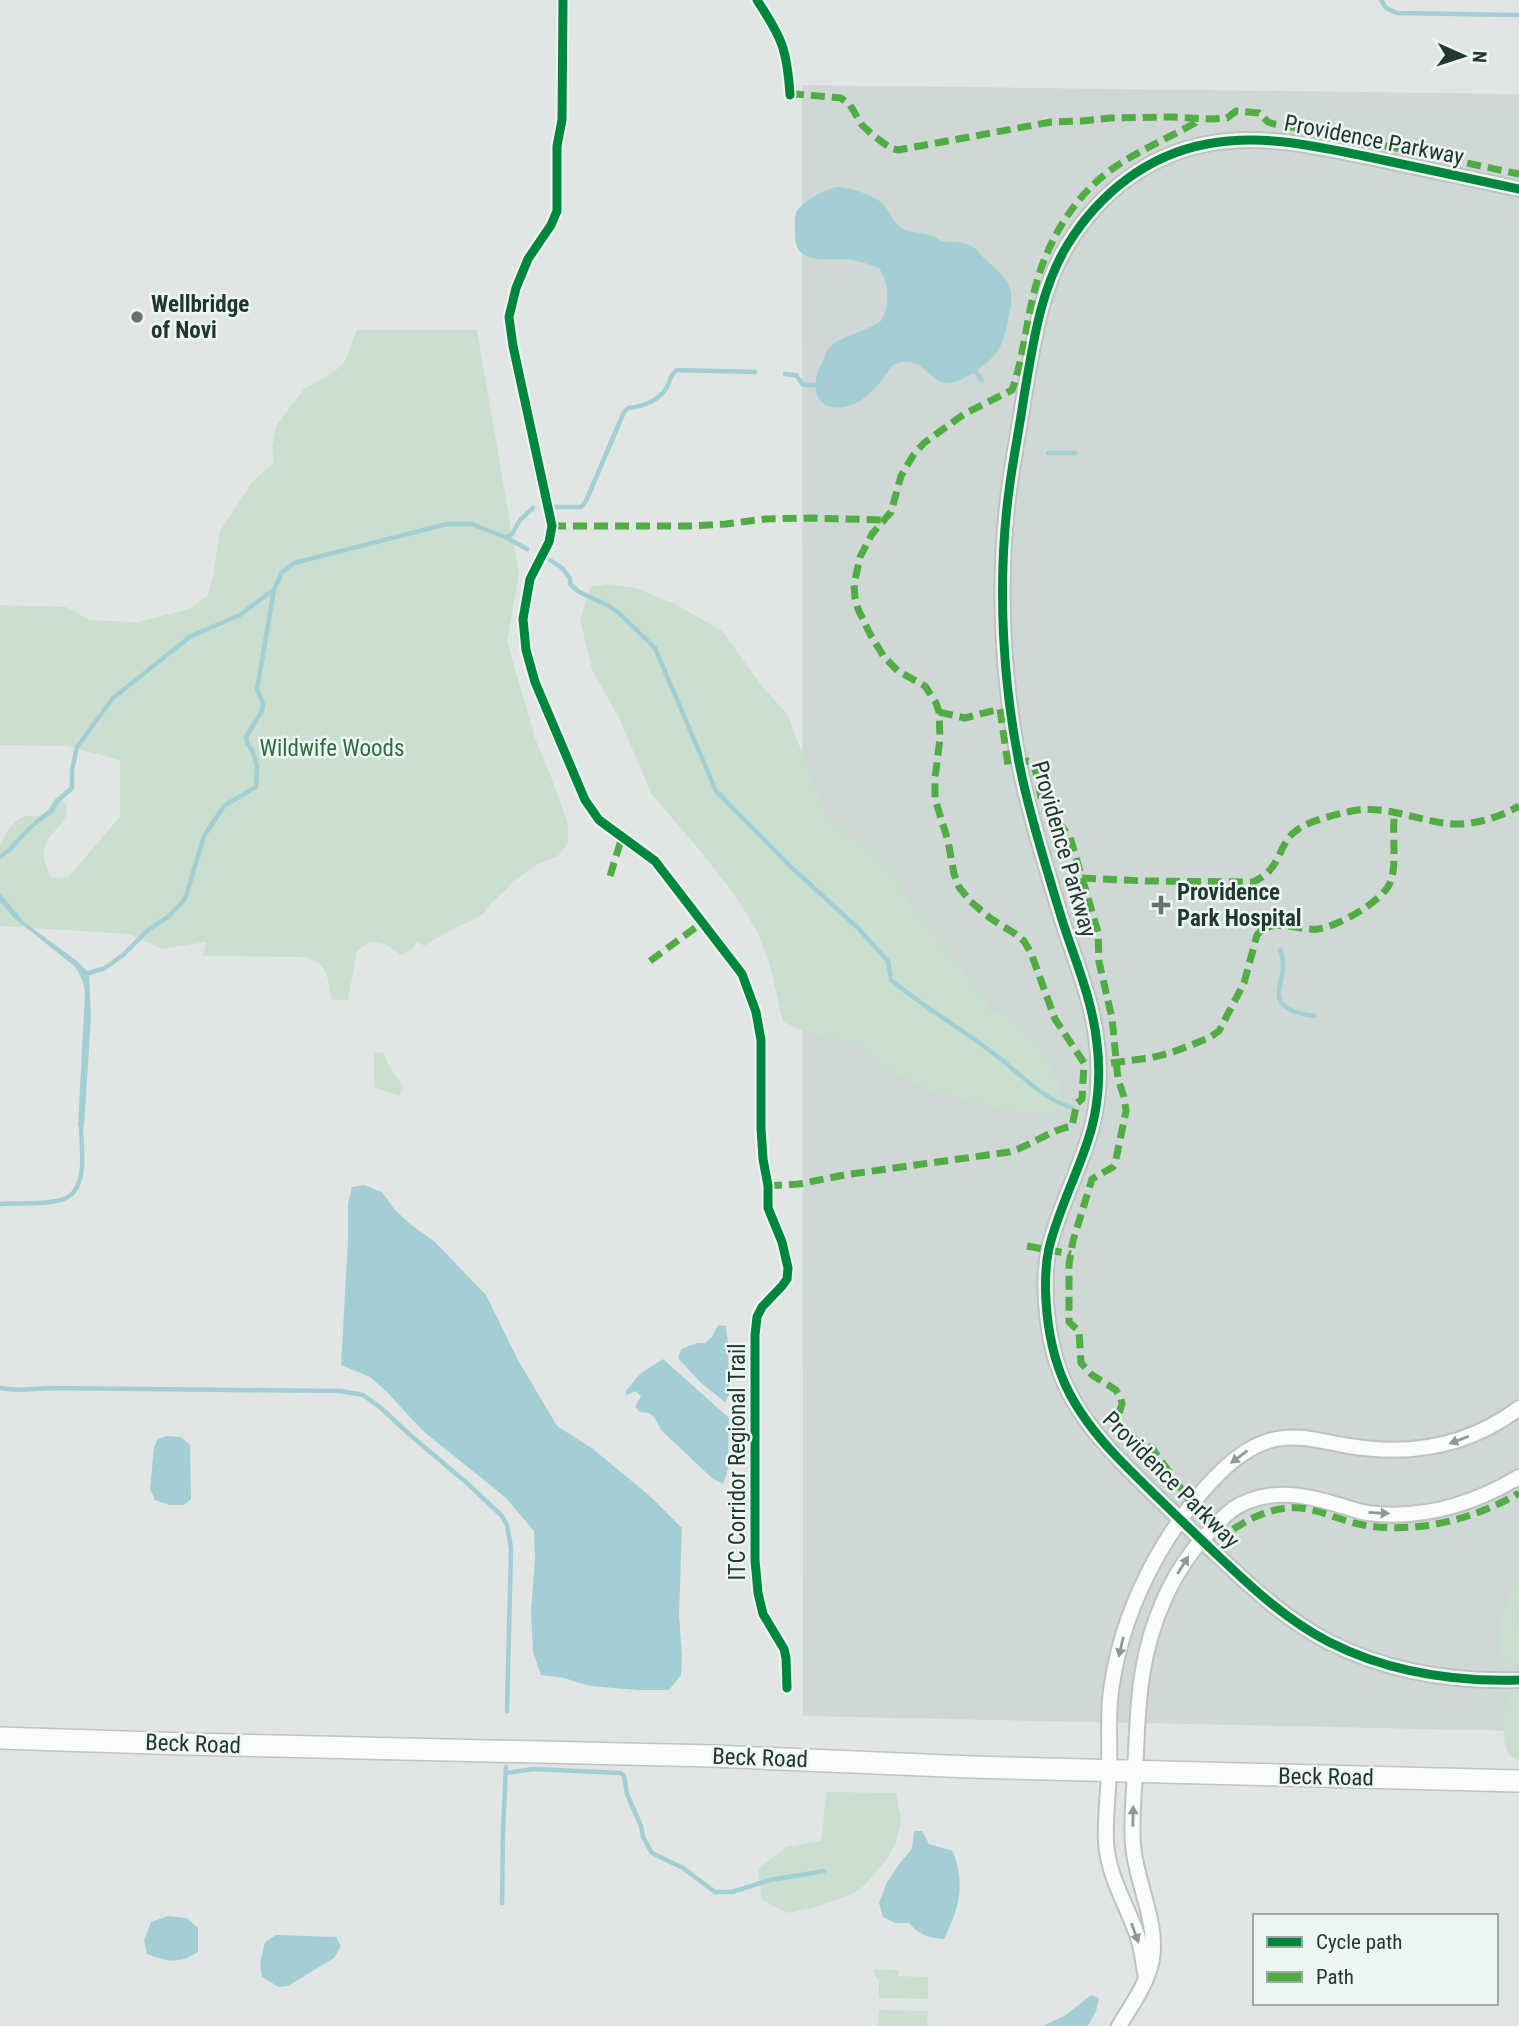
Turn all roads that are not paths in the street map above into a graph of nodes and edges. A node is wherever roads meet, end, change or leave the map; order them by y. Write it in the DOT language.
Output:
graph roads {
  1 [pos="1519,189"];
  2 [pos="1519,1408"];
  3 [pos="1519,1477"];
  4 [pos="1179,1519"];
  5 [pos="1202,1539"];
  6 [pos="1519,1680"];
  7 [pos="0,1738"];
  8 [pos="1109,1772"];
  9 [pos="1135,1772"];
  10 [pos="1519,1781"];
  11 [pos="1135,1857"];
  12 [pos="1108,1859"];
  13 [pos="1144,1901"];
  14 [pos="1123,1904"];
  15 [pos="1146,1978"];
  16 [pos="1119,2026"];
  1 -- 4 [label="street, Providence Parkway"];
  2 -- 4 [label="street, one-way"];
  5 -- 3 [label="street, one-way"];
  4 -- 5 [label="street, Providence Parkway"];
  4 -- 8 [label="street, one-way"];
  5 -- 6 [label="street, Providence Parkway"];
  9 -- 5 [label="street, one-way"];
  7 -- 8 [label="main road, Beck Road"];
  8 -- 9 [label="main road, Beck Road"];
  8 -- 12 [label="street"];
  9 -- 10 [label="main road, Beck Road"];
  11 -- 9 [label="street, one-way"];
  11 -- 12 [label="street"];
  11 -- 13 [label="street"];
  12 -- 14 [label="street"];
  13 -- 14 [label="street"];
  13 -- 15 [label="street"];
  14 -- 15 [label="street, one-way"];
  15 -- 16 [label="street"];
}
